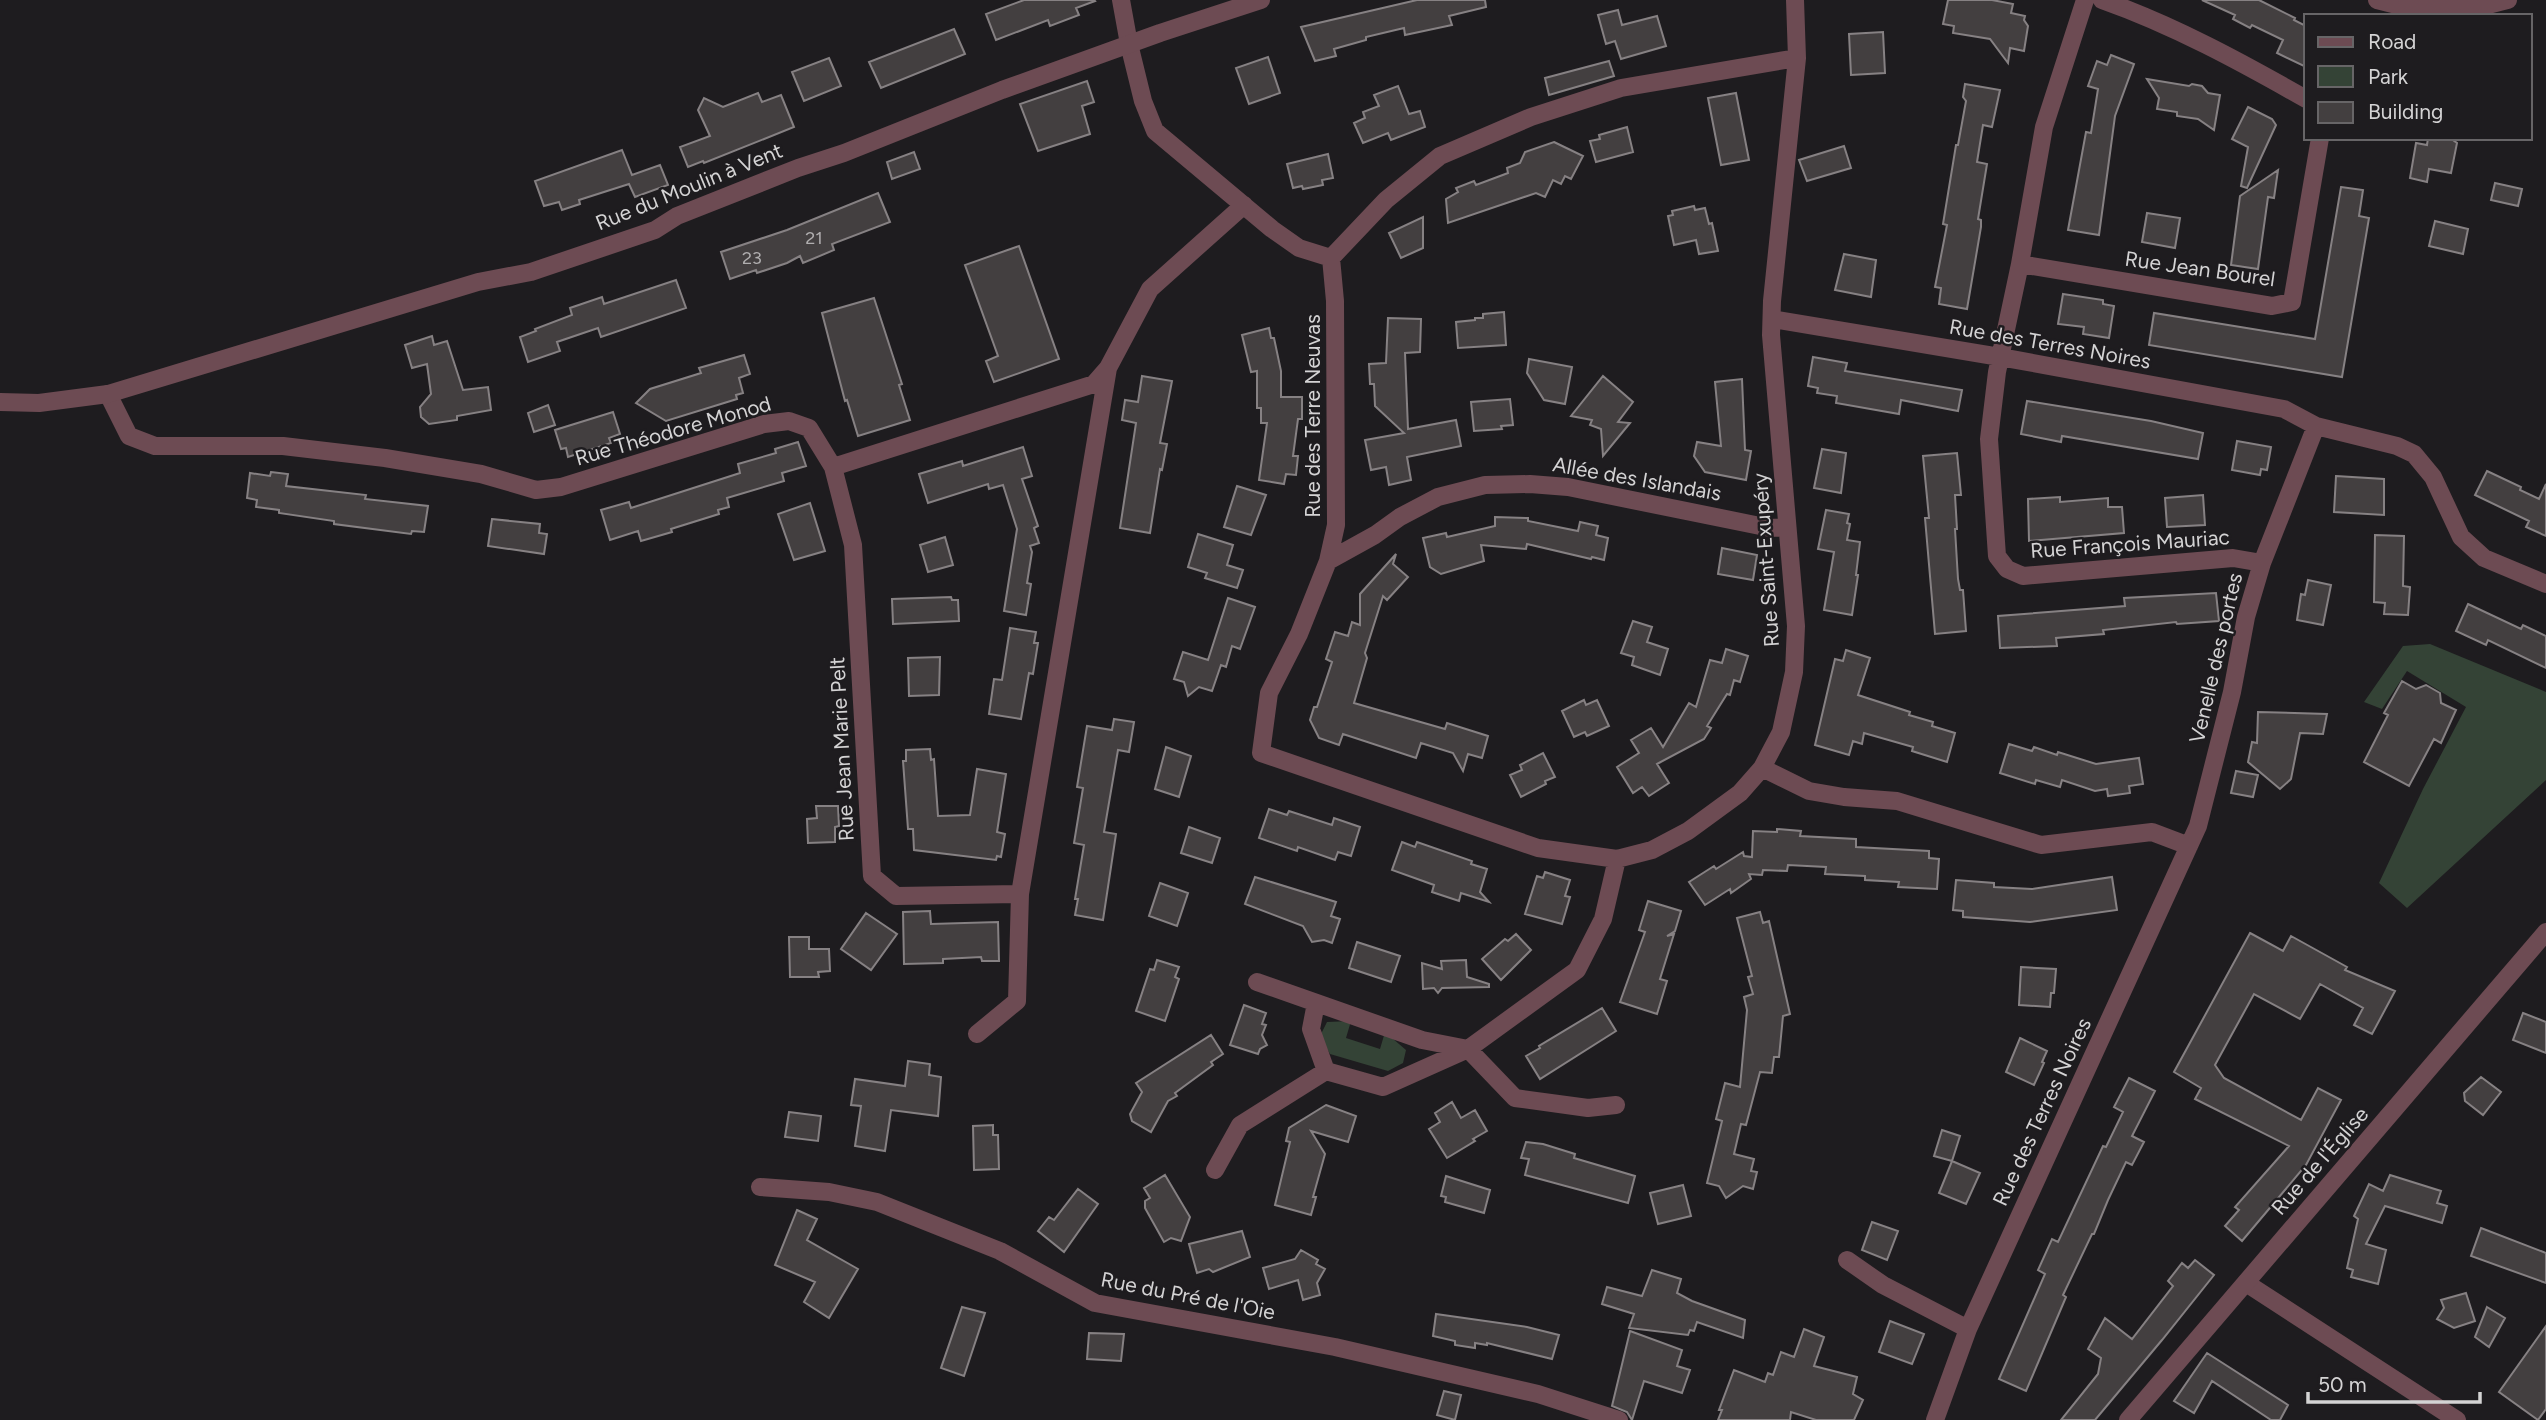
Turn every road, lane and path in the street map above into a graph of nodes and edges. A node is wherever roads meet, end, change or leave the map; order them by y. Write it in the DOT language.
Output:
graph roads {
  1 [pos="1121,0"];
  2 [pos="1261,0"];
  3 [pos="1795,0"];
  4 [pos="2085,0"];
  5 [pos="2102,0"];
  6 [pos="2377,0"];
  7 [pos="2508,0"];
  8 [pos="1129,44"];
  9 [pos="1797,58"];
  10 [pos="2304,98"];
  11 [pos="2320,140"];
  12 [pos="1244,205"];
  13 [pos="1331,258"];
  14 [pos="2020,264"];
  15 [pos="1772,319"];
  16 [pos="2000,357"];
  17 [pos="1108,368"];
  18 [pos="108,394"];
  19 [pos="0,402"];
  20 [pos="2316,426"];
  21 [pos="833,467"];
  22 [pos="1787,527"];
  23 [pos="1328,561"];
  24 [pos="2262,563"];
  25 [pos="2546,584"];
  26 [pos="1762,768"];
  27 [pos="2198,826"];
  28 [pos="2189,846"];
  29 [pos="1616,859"];
  30 [pos="1020,894"];
  31 [pos="2546,932"];
  32 [pos="1257,982"];
  33 [pos="1316,1003"];
  34 [pos="977,1034"];
  35 [pos="1468,1049"];
  36 [pos="1326,1071"];
  37 [pos="1616,1105"];
  38 [pos="1214,1170"];
  39 [pos="760,1187"];
  40 [pos="1847,1260"];
  41 [pos="2246,1283"];
  42 [pos="1968,1329"];
  43 [pos="1619,1420"];
  44 [pos="1935,1420"];
  45 [pos="2128,1420"];
  46 [pos="2457,1420"];
  1 -- 8 [label="street"];
  2 -- 8 [label="street, Rue du Moulin à Vent"];
  3 -- 9 [label="street, Rue Saint-Exupéry"];
  4 -- 14 [label="street"];
  5 -- 10 [label="street"];
  6 -- 7 [label="street"];
  8 -- 12 [label="street"];
  8 -- 18 [label="street, Rue du Moulin à Vent"];
  9 -- 13 [label="street"];
  9 -- 15 [label="street, Rue Saint-Exupéry"];
  11 -- 14 [label="street, Rue Jean Bourel"];
  12 -- 13 [label="street"];
  12 -- 17 [label="street"];
  13 -- 23 [label="street, Rue des Terre Neuvas"];
  14 -- 16 [label="street"];
  15 -- 16 [label="street, Rue des Terres Noires"];
  15 -- 22 [label="street, Rue Saint-Exupéry"];
  16 -- 20 [label="street, Rue des Terres Noires"];
  16 -- 24 [label="street, Rue François Mauriac"];
  17 -- 21 [label="street"];
  17 -- 30 [label="street"];
  18 -- 19 [label="street, Rue du Moulin à Vent"];
  18 -- 21 [label="street, Rue Théodore Monod"];
  20 -- 24 [label="street, Venelle des portes"];
  20 -- 25 [label="street, Rue des Terres Noires"];
  21 -- 30 [label="street, Rue Jean Marie Pelt"];
  22 -- 23 [label="street, Allée des Islandais"];
  22 -- 26 [label="street, Rue Saint-Exupéry"];
  23 -- 29 [label="street, Rue des Terre Neuvas"];
  24 -- 27 [label="street, Venelle des portes"];
  26 -- 28 [label="street"];
  26 -- 29 [label="street, Rue Saint-Exupéry"];
  27 -- 28 [label="street, Rue des Terres Noires"];
  28 -- 42 [label="street, Rue des Terres Noires"];
  29 -- 35 [label="street"];
  30 -- 34 [label="street"];
  31 -- 41 [label="street, Rue de l'Église"];
  32 -- 33 [label="street"];
  33 -- 35 [label="street"];
  33 -- 36 [label="street"];
  35 -- 36 [label="street"];
  35 -- 37 [label="street"];
  36 -- 38 [label="street"];
  39 -- 43 [label="street, Rue du Pré de l'Oie"];
  40 -- 42 [label="street"];
  41 -- 45 [label="street, Rue de l'Église"];
  41 -- 46 [label="street"];
  42 -- 44 [label="street, Rue des Terres Noires"];
}
